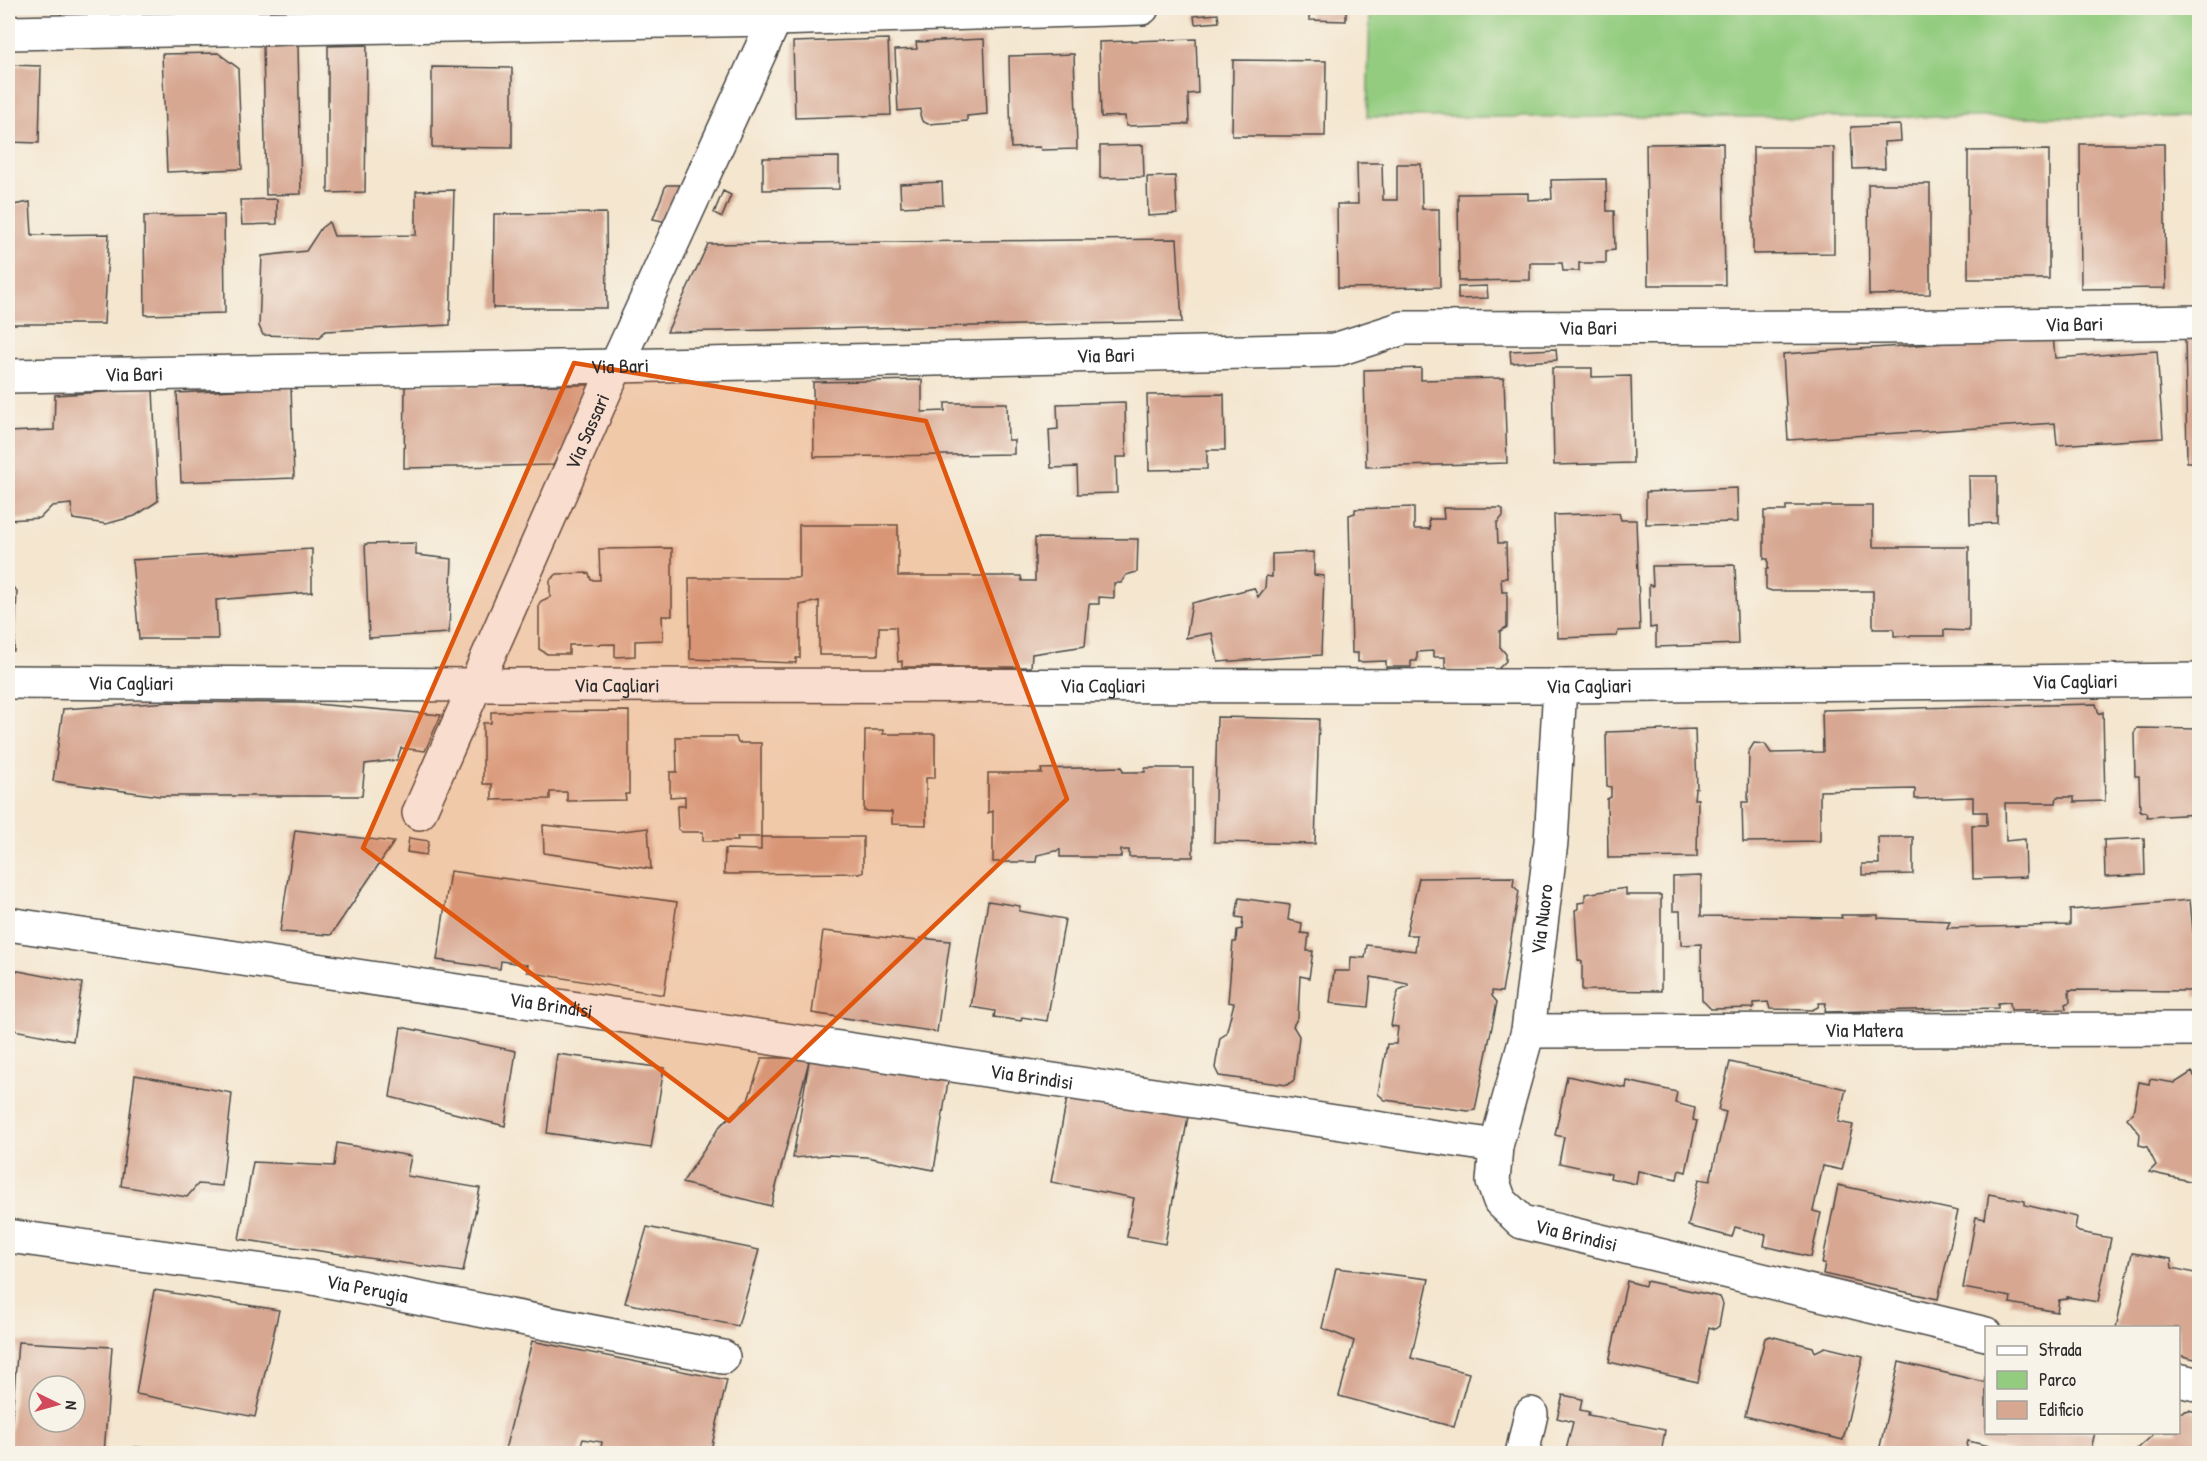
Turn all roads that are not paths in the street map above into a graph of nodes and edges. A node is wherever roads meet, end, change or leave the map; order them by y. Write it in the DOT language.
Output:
graph roads {
  1 [pos="1142,8"];
  2 [pos="775,19"];
  3 [pos="8,33"];
  4 [pos="2199,322"];
  5 [pos="616,366"];
  6 [pos="8,376"];
  7 [pos="2199,680"];
  8 [pos="8,682"];
  9 [pos="475,685"];
  10 [pos="1560,686"];
  11 [pos="419,813"];
  12 [pos="8,924"];
  13 [pos="2199,1029"];
  14 [pos="1528,1031"];
  15 [pos="1496,1146"];
  16 [pos="8,1236"];
  17 [pos="1985,1334"];
  18 [pos="723,1358"];
  19 [pos="2180,1380"];
  20 [pos="2199,1385"];
  21 [pos="1531,1414"];
  22 [pos="1522,1454"];
  1 -- 2 [label="street"];
  2 -- 3 [label="street"];
  2 -- 5 [label="street, Via Sassari"];
  4 -- 5 [label="street, Via Bari"];
  5 -- 6 [label="street, Via Bari"];
  5 -- 9 [label="street, Via Sassari"];
  7 -- 10 [label="street, Via Cagliari"];
  8 -- 9 [label="street, Via Cagliari"];
  9 -- 10 [label="street, Via Cagliari"];
  9 -- 11 [label="street, Via Sassari"];
  10 -- 14 [label="street, Via Nuoro"];
  12 -- 15 [label="street, Via Brindisi"];
  13 -- 14 [label="street, Via Matera"];
  14 -- 15 [label="street, Via Nuoro"];
  15 -- 17 [label="street, Via Brindisi"];
  16 -- 18 [label="street, Via Perugia"];
  19 -- 20 [label="street"];
  21 -- 22 [label="street"];
}
